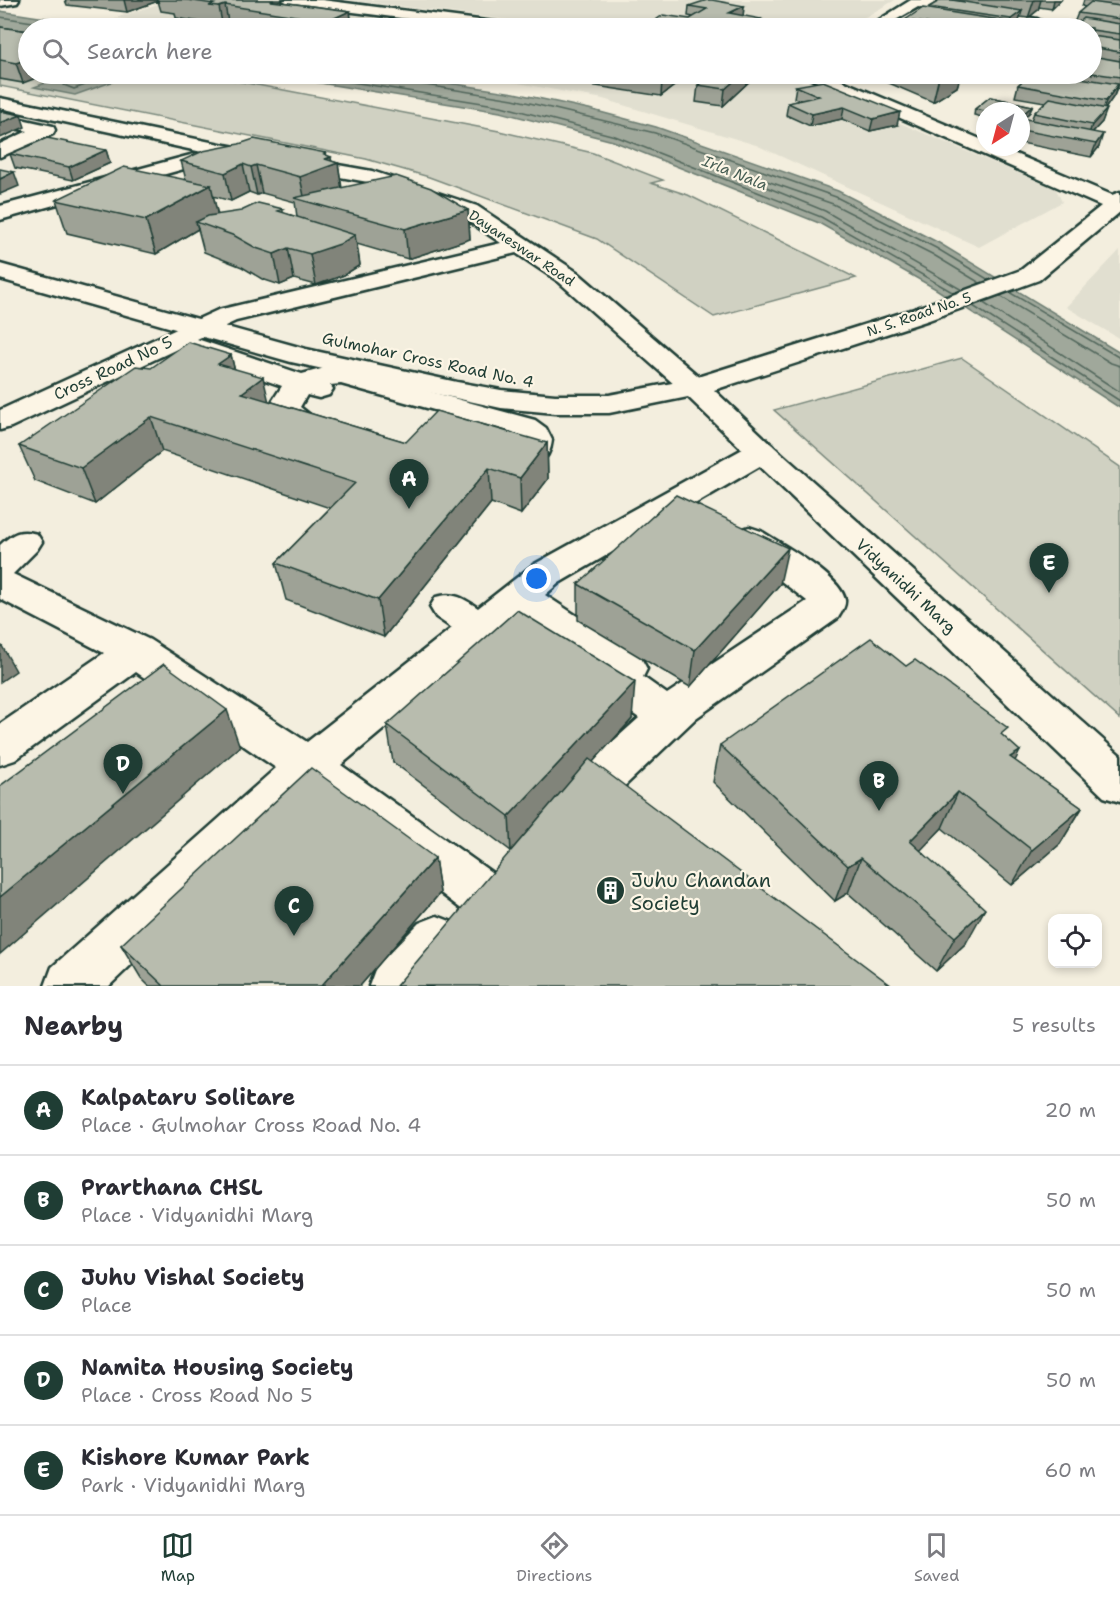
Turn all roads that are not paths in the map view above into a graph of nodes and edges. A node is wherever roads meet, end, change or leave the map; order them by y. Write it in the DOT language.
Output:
graph roads {
  1 [pos="12,0"];
  2 [pos="290,0"];
  3 [pos="919,1"];
  4 [pos="0,2"];
  5 [pos="904,10"];
  6 [pos="431,18"];
  7 [pos="890,18"];
  8 [pos="953,18"];
  9 [pos="1010,18"];
  10 [pos="837,84"];
  11 [pos="0,103"];
  12 [pos="0,120"];
  13 [pos="0,151"];
  14 [pos="225,151"];
  15 [pos="1119,203"];
  16 [pos="0,213"];
  17 [pos="521,245"];
  18 [pos="0,249"];
  19 [pos="0,271"];
  20 [pos="226,315"];
  21 [pos="198,328"];
  22 [pos="172,340"];
  23 [pos="313,387"];
  24 [pos="694,387"];
  25 [pos="539,415"];
  26 [pos="0,421"];
  27 [pos="347,438"];
  28 [pos="761,452"];
  29 [pos="521,465"];
  30 [pos="705,513"];
  31 [pos="0,583"];
  32 [pos="489,609"];
  33 [pos="136,651"];
  34 [pos="675,712"];
  35 [pos="0,747"];
  36 [pos="308,765"];
  37 [pos="1120,783"];
  38 [pos="546,831"];
  39 [pos="71,986"];
  40 [pos="395,986"];
  1 -- 4 [label="street"];
  2 -- 6 [label="street"];
  3 -- 5 [label="street"];
  3 -- 9 [label="street"];
  5 -- 7 [label="street"];
  5 -- 8 [label="street"];
  10 -- 15 [label="street"];
  11 -- 14 [label="street, Dayaneswar Road"];
  12 -- 13 [label="street"];
  14 -- 16 [label="street"];
  14 -- 17 [label="street, Dayaneswar Road"];
  15 -- 24 [label="street, N. S. Road No. 5"];
  17 -- 20 [label="street, Cross Road No 5"];
  17 -- 24 [label="street, Dayaneswar Road"];
  18 -- 20 [label="street, Gulmohar Cross Road No. 4"];
  19 -- 21 [label="street, Gulmohar Cross Road No. 4"];
  20 -- 21 [label="street, Cross Road No 5"];
  20 -- 24 [label="street, Gulmohar Cross Road No. 4"];
  21 -- 22 [label="street, Cross Road No 5"];
  21 -- 25 [label="street, Gulmohar Cross Road No. 4"];
  22 -- 23 [label="street"];
  22 -- 26 [label="street, Cross Road No 5"];
  23 -- 25 [label="street"];
  23 -- 27 [label="street"];
  24 -- 25 [label="street, Gulmohar Cross Road No. 4"];
  24 -- 28 [label="street, Vidyanidhi Marg"];
  25 -- 29 [label="street"];
  28 -- 32 [label="street"];
  28 -- 37 [label="street, Vidyanidhi Marg"];
  30 -- 34 [label="street"];
  31 -- 33 [label="street"];
  32 -- 34 [label="street"];
  32 -- 36 [label="street"];
  33 -- 35 [label="street"];
  33 -- 36 [label="street"];
  34 -- 38 [label="street"];
  36 -- 39 [label="street"];
  36 -- 40 [label="street"];
}
